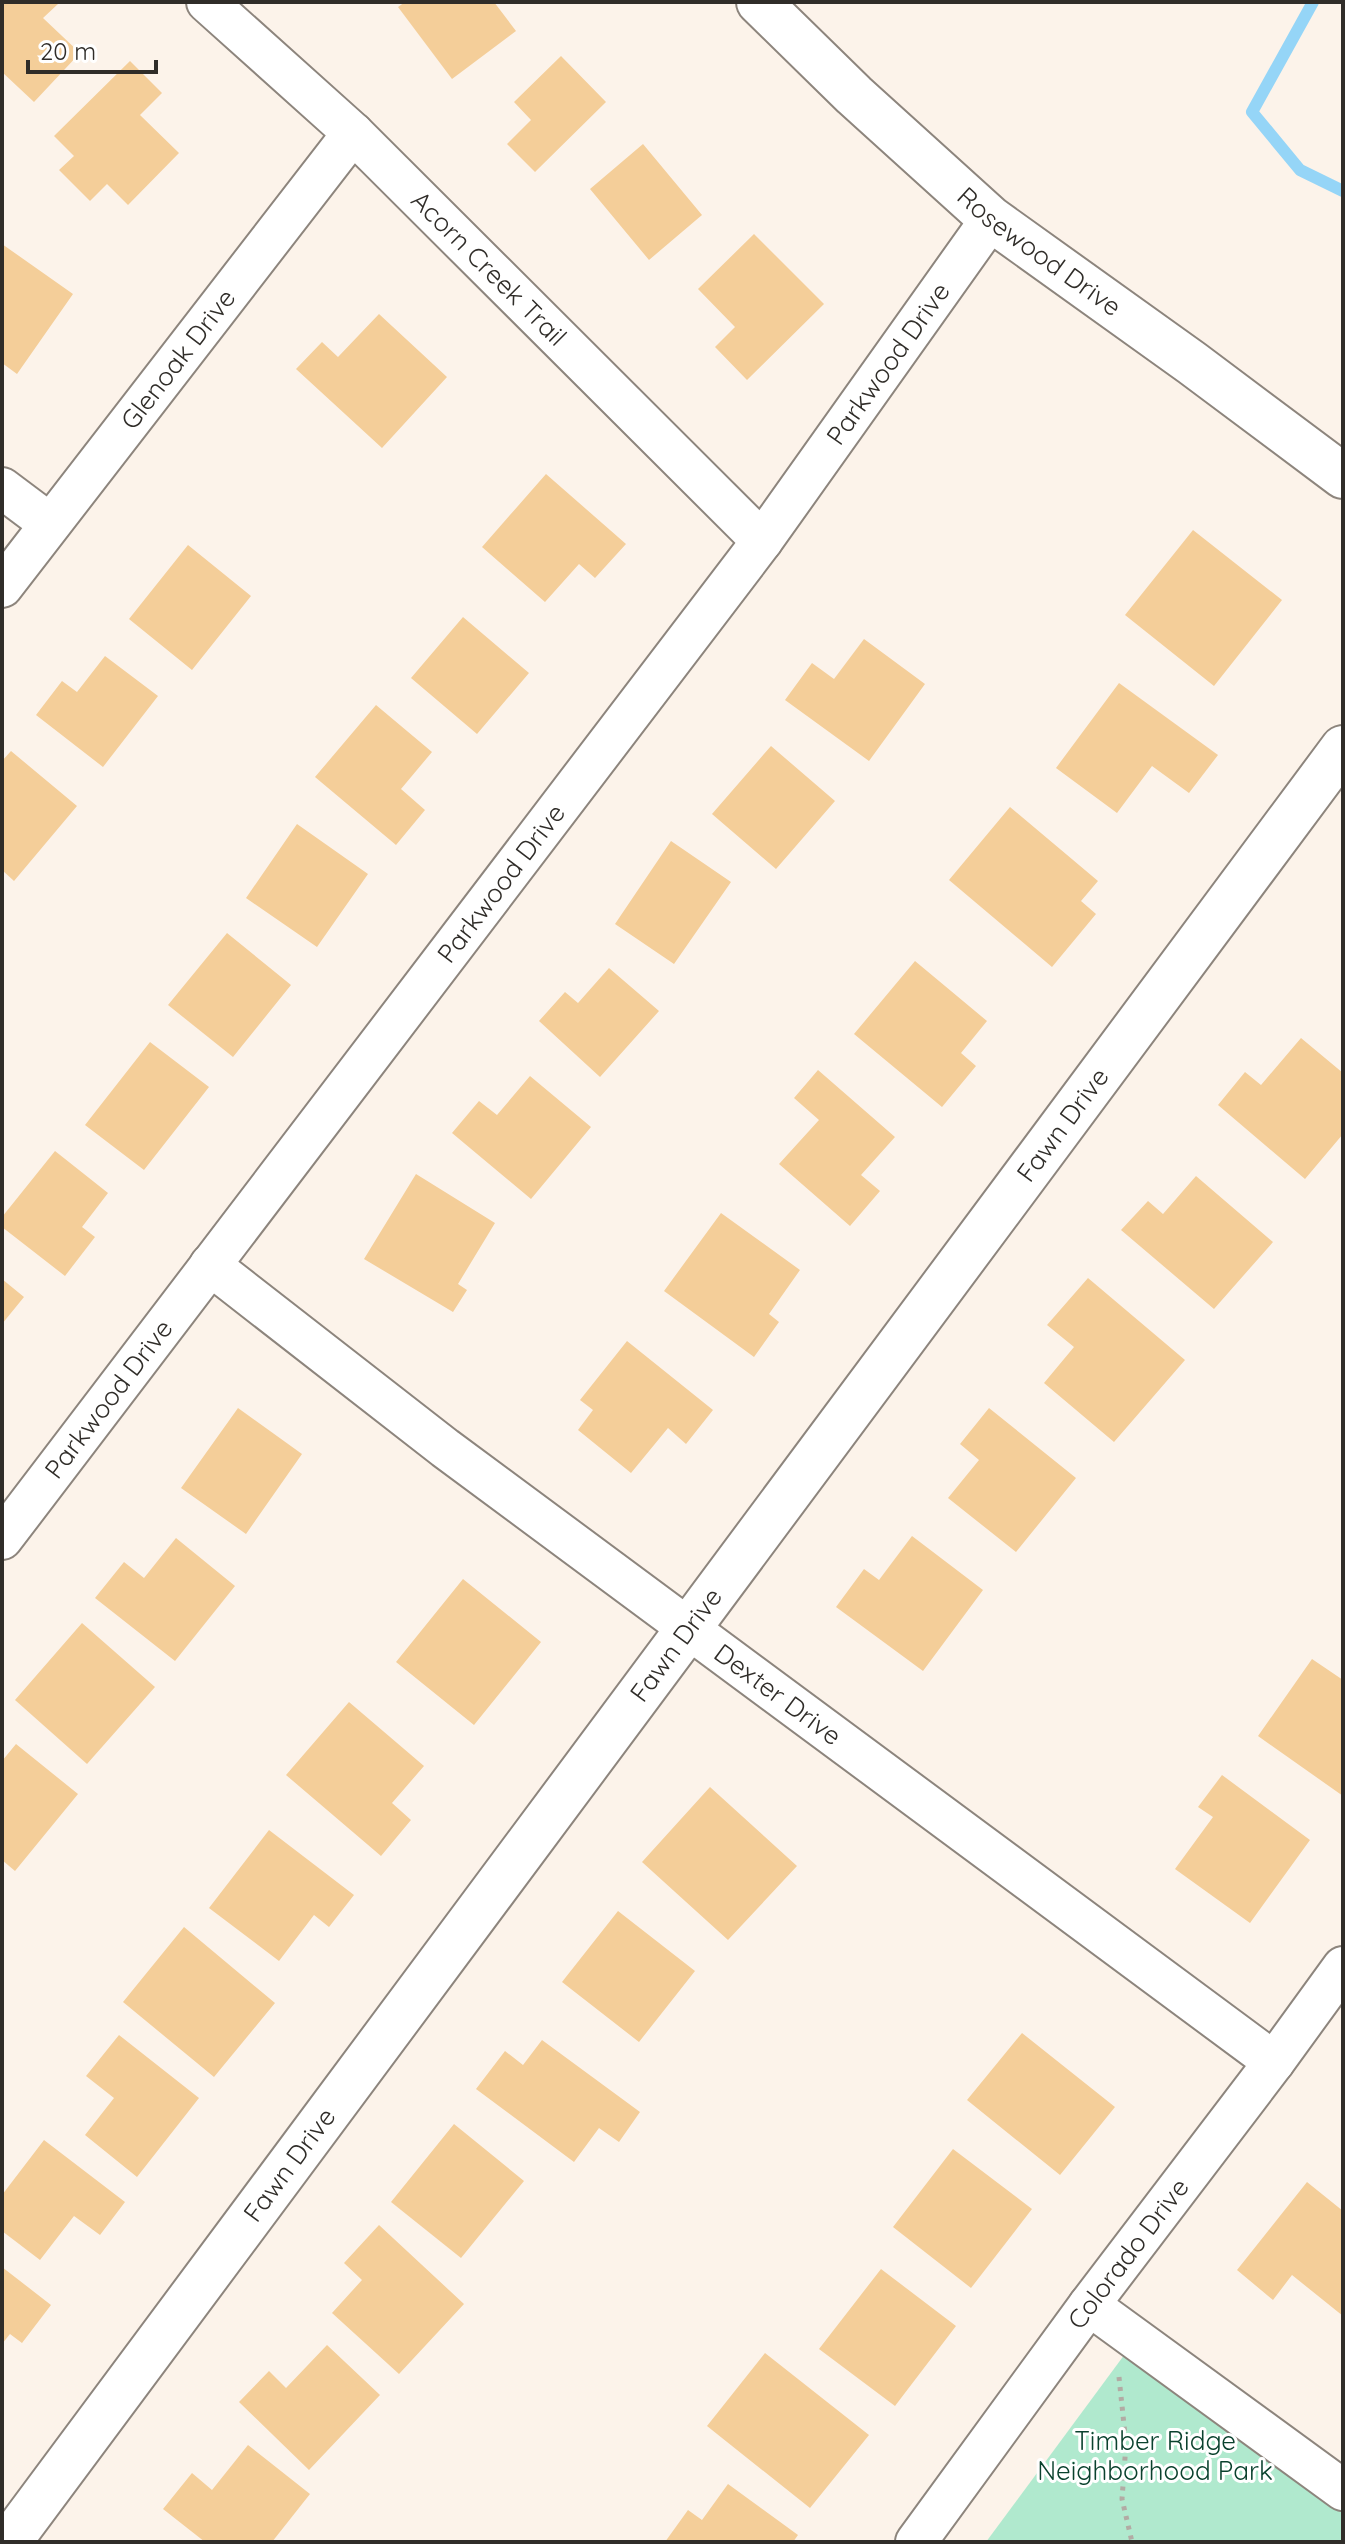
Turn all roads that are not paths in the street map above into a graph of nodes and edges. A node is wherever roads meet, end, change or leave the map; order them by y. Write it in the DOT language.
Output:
graph roads {
  1 [pos="207,2"];
  2 [pos="759,2"];
  3 [pos="353,133"];
  4 [pos="991,219"];
  5 [pos="1343,476"];
  6 [pos="2,488"];
  7 [pos="50,524"];
  8 [pos="762,541"];
  9 [pos="2,587"];
  10 [pos="1343,748"];
  11 [pos="210,1265"];
  12 [pos="2,1539"];
  13 [pos="687,1628"];
  14 [pos="1343,1967"];
  15 [pos="1274,2062"];
  16 [pos="1089,2305"];
  17 [pos="1343,2490"];
  18 [pos="9,2542"];
  19 [pos="916,2542"];
  1 -- 3 [label="street, Acorn Creek Trail"];
  2 -- 4 [label="street, Rosewood Drive"];
  3 -- 7 [label="street, Glenoak Drive"];
  3 -- 8 [label="street, Acorn Creek Trail"];
  4 -- 5 [label="street, Rosewood Drive"];
  4 -- 8 [label="street, Parkwood Drive"];
  6 -- 7 [label="street"];
  7 -- 9 [label="street, Glenoak Drive"];
  8 -- 11 [label="street, Parkwood Drive"];
  10 -- 13 [label="street, Fawn Drive"];
  11 -- 12 [label="street, Parkwood Drive"];
  11 -- 13 [label="street, Dexter Drive"];
  13 -- 15 [label="street, Dexter Drive"];
  13 -- 18 [label="street, Fawn Drive"];
  14 -- 15 [label="street, Colorado Drive"];
  15 -- 16 [label="street, Colorado Drive"];
  16 -- 17 [label="street"];
  16 -- 19 [label="street, Colorado Drive"];
}
